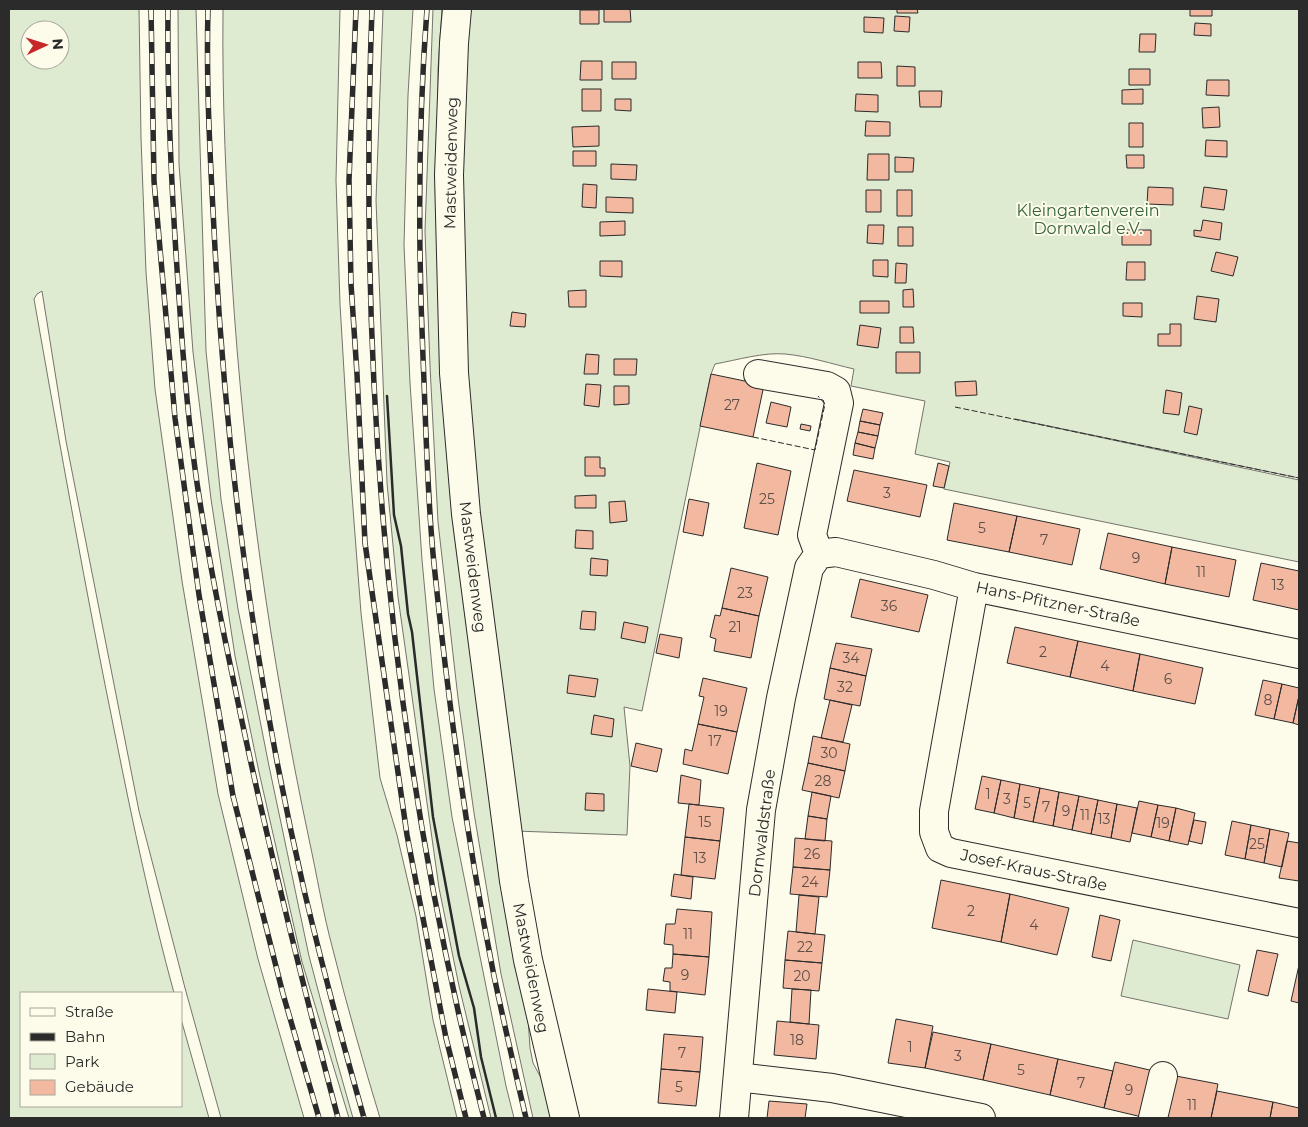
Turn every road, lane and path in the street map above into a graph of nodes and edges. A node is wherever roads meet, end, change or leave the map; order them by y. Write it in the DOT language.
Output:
graph roads {
  1 [pos="457,9"];
  2 [pos="758,374"];
  3 [pos="819,554"];
  4 [pos="974,588"];
  5 [pos="1299,654"];
  6 [pos="1299,923"];
  7 [pos="1162,1076"];
  8 [pos="738,1077"];
  9 [pos="565,1118"];
  10 [pos="734,1118"];
  11 [pos="981,1118"];
  12 [pos="1153,1118"];
  1 -- 9 [label="street, Mastweidenweg"];
  2 -- 3 [label="street"];
  3 -- 4 [label="street, Hans-Pfitzner-Straße"];
  3 -- 8 [label="street, Dornwaldstraße"];
  4 -- 5 [label="street, Hans-Pfitzner-Straße"];
  4 -- 6 [label="street, Josef-Kraus-Straße"];
  7 -- 12 [label="street"];
  8 -- 10 [label="street, Dornwaldstraße"];
  8 -- 11 [label="street"];
}
